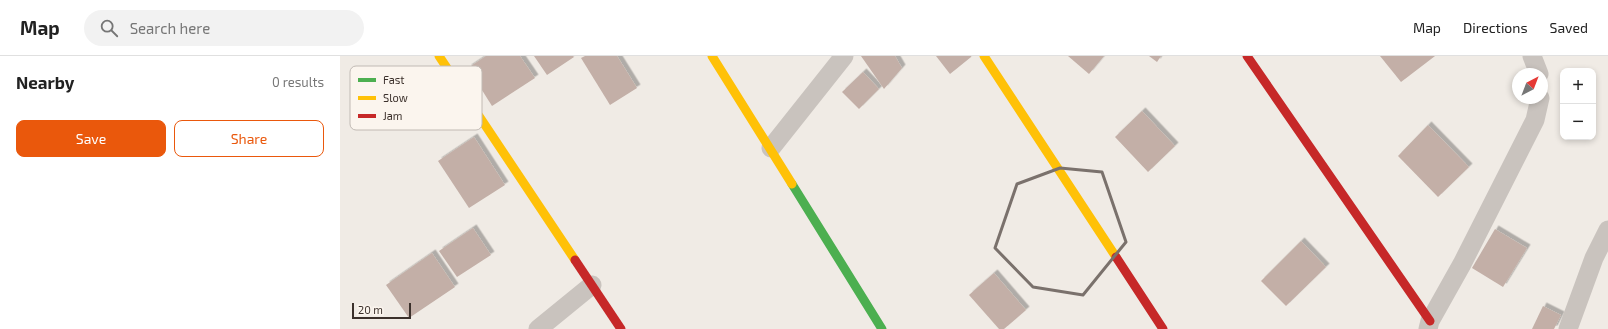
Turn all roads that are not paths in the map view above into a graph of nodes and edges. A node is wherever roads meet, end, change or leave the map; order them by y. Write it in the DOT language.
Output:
graph roads {
  1 [pos="439,56"];
  2 [pos="712,56"];
  3 [pos="844,56"];
  4 [pos="984,56"];
  5 [pos="1247,56"];
  6 [pos="1532,56"];
  7 [pos="446,66"];
  8 [pos="1537,68"];
  9 [pos="1539,104"];
  10 [pos="482,120"];
  11 [pos="770,148"];
  12 [pos="1608,230"];
  13 [pos="592,285"];
  14 [pos="1429,325"];
  15 [pos="538,329"];
  16 [pos="621,329"];
  17 [pos="882,329"];
  18 [pos="1163,329"];
  19 [pos="1568,329"];
  1 -- 7 [label="street"];
  2 -- 11 [label="street"];
  3 -- 11 [label="street"];
  4 -- 18 [label="street"];
  5 -- 14 [label="street"];
  6 -- 8 [label="street"];
  9 -- 14 [label="street"];
  10 -- 13 [label="street"];
  11 -- 17 [label="street"];
  12 -- 19 [label="street"];
  13 -- 15 [label="street"];
  13 -- 16 [label="street"];
}
